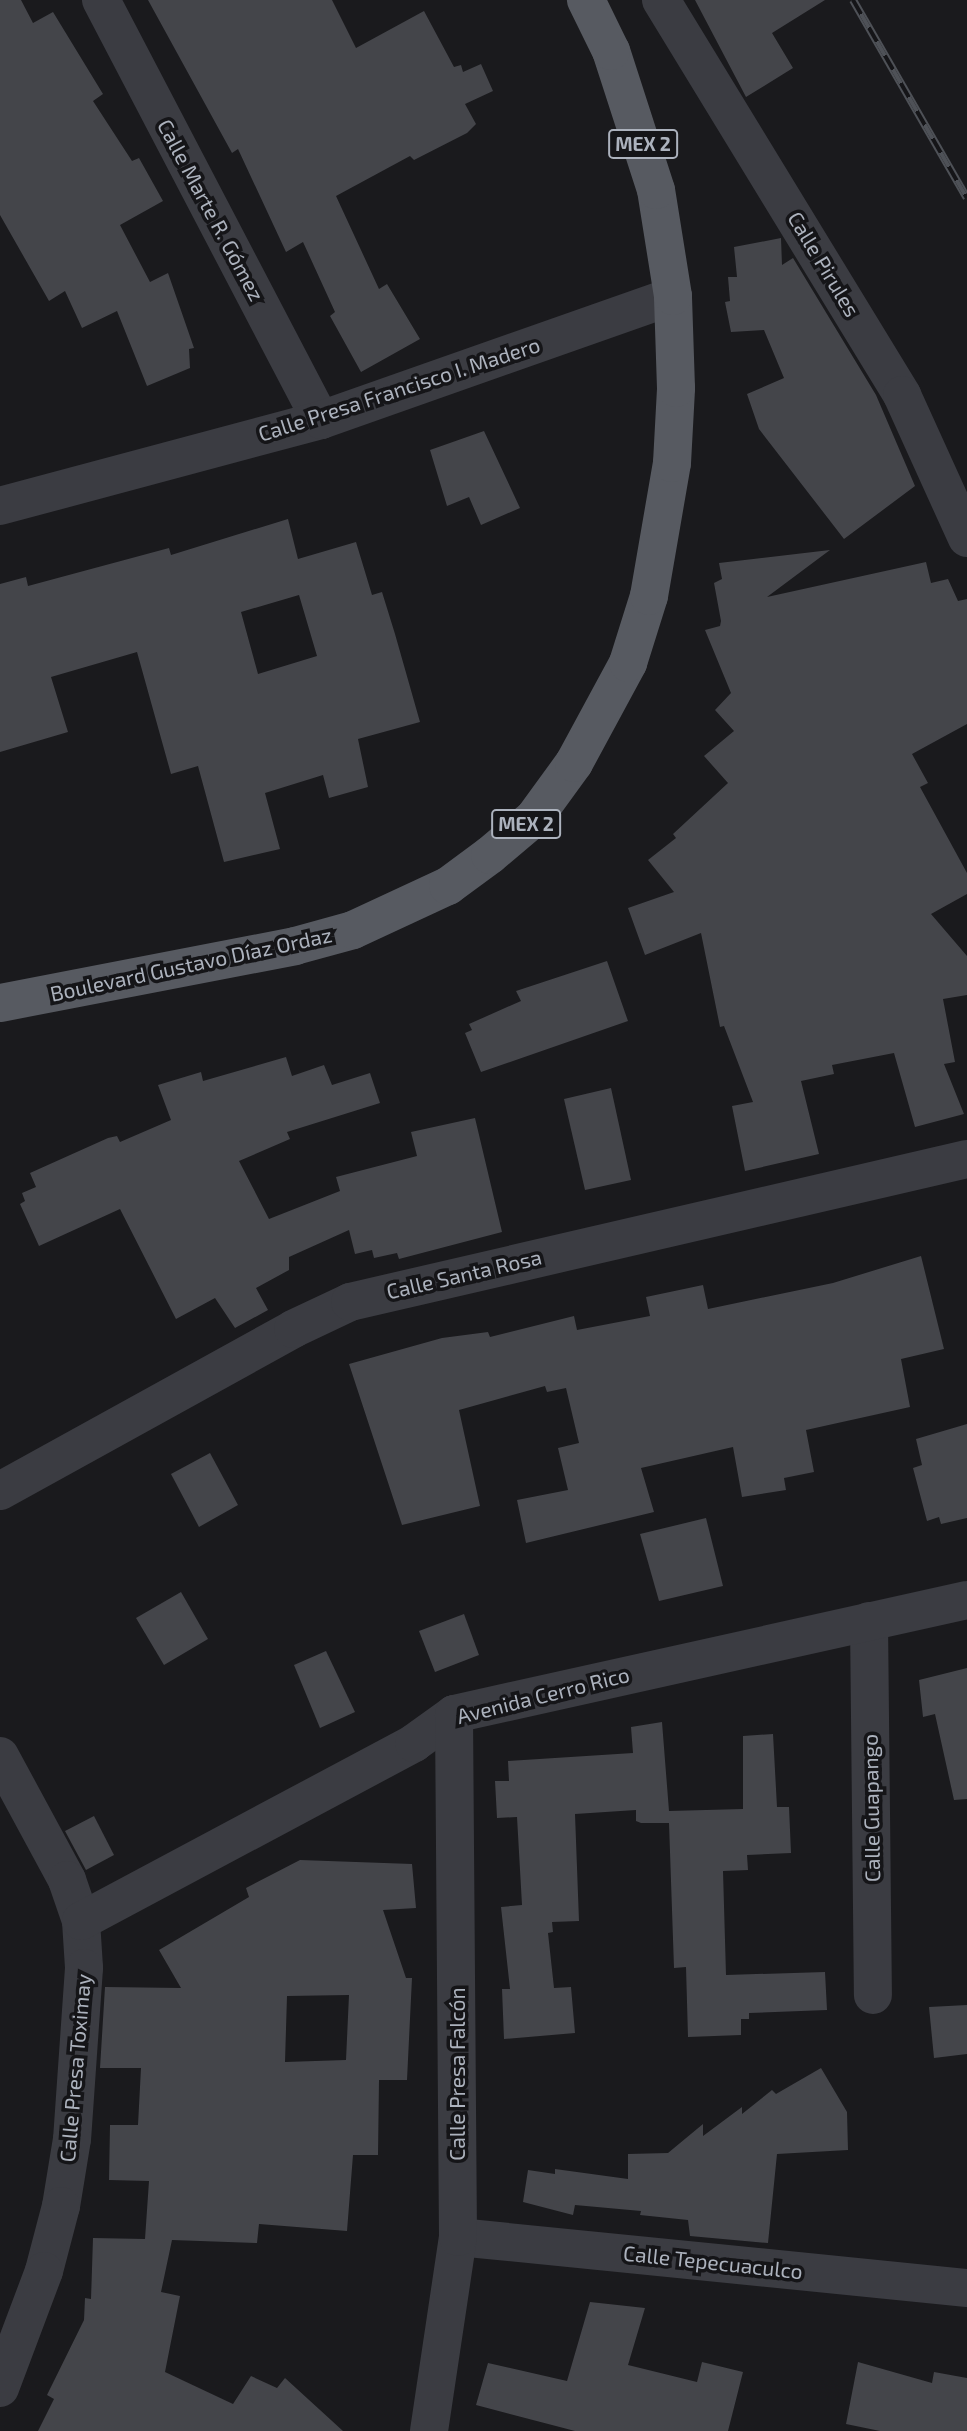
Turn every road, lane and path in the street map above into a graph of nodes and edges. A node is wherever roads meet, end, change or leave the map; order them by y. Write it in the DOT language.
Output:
graph roads {
  1 [pos="101,0"];
  2 [pos="586,0"];
  3 [pos="662,0"];
  4 [pos="673,296"];
  5 [pos="321,420"];
  6 [pos="0,506"];
  7 [pos="967,538"];
  8 [pos="0,1003"];
  9 [pos="967,1159"];
  10 [pos="0,1491"];
  11 [pos="967,1600"];
  12 [pos="869,1621"];
  13 [pos="454,1714"];
  14 [pos="0,1756"];
  15 [pos="81,1921"];
  16 [pos="873,1995"];
  17 [pos="458,2237"];
  18 [pos="967,2288"];
  19 [pos="0,2388"];
  20 [pos="429,2431"];
  1 -- 5 [label="street, Calle Marte R. Gómez"];
  2 -- 4 [label="main road, Boulevard Gustavo Díaz Ordaz / MEX 2"];
  3 -- 7 [label="street, Calle Pirules"];
  4 -- 5 [label="street, Calle Presa Francisco I. Madero"];
  4 -- 8 [label="main road, Boulevard Gustavo Díaz Ordaz / MEX 2"];
  5 -- 6 [label="street, Calle Presa Francisco I. Madero"];
  9 -- 10 [label="street, Calle Santa Rosa"];
  11 -- 12 [label="street, Avenida Cerro Rico"];
  12 -- 13 [label="street, Avenida Cerro Rico"];
  12 -- 16 [label="street, Calle Guapango"];
  13 -- 15 [label="street, Avenida Cerro Rico"];
  13 -- 17 [label="street, Calle Presa Falcón"];
  14 -- 15 [label="street, Calle Presa Toximay"];
  15 -- 19 [label="street, Calle Presa Toximay"];
  17 -- 18 [label="street, Calle Tepecuaculco"];
  17 -- 20 [label="street, Calle Presa Falcón"];
}
